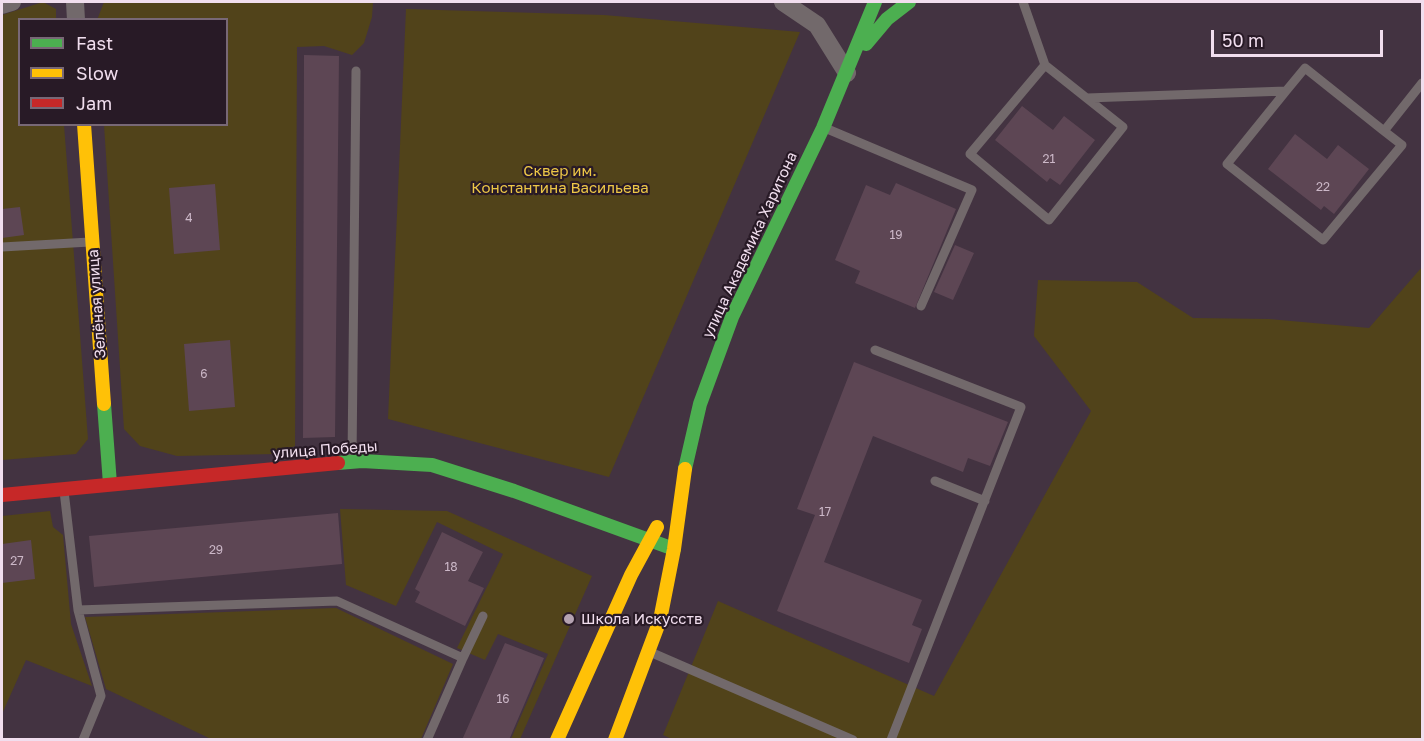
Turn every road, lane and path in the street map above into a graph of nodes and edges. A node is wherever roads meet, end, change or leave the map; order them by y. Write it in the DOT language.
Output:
graph roads {
  1 [pos="12,2"];
  2 [pos="75,2"];
  3 [pos="783,2"];
  4 [pos="875,2"];
  5 [pos="909,2"];
  6 [pos="1023,2"];
  7 [pos="2,5"];
  8 [pos="76,18"];
  9 [pos="1045,65"];
  10 [pos="850,66"];
  11 [pos="356,71"];
  12 [pos="1422,83"];
  13 [pos="1286,91"];
  14 [pos="1087,98"];
  15 [pos="84,126"];
  16 [pos="823,128"];
  17 [pos="1384,132"];
  18 [pos="93,242"];
  19 [pos="2,246"];
  20 [pos="921,306"];
  21 [pos="875,350"];
  22 [pos="352,462"];
  23 [pos="935,481"];
  24 [pos="110,484"];
  25 [pos="681,484"];
  26 [pos="64,489"];
  27 [pos="2,495"];
  28 [pos="985,501"];
  29 [pos="648,541"];
  30 [pos="674,549"];
  31 [pos="78,610"];
  32 [pos="483,616"];
  33 [pos="650,652"];
  34 [pos="463,658"];
  35 [pos="83,740"];
  36 [pos="428,740"];
  37 [pos="557,740"];
  38 [pos="615,740"];
  39 [pos="853,740"];
  40 [pos="891,740"];
  1 -- 7 [label="street"];
  2 -- 8 [label="street"];
  3 -- 10 [label="street"];
  4 -- 10 [label="main road, улица Академика Харитона"];
  5 -- 10 [label="main road, улица Академика Харитона"];
  6 -- 9 [label="lane"];
  9 -- 14 [label="lane"];
  9 -- 14 [label="lane"];
  10 -- 16 [label="main road, улица Академика Харитона"];
  11 -- 22 [label="lane"];
  12 -- 17 [label="lane"];
  13 -- 14 [label="lane"];
  13 -- 17 [label="lane"];
  13 -- 17 [label="lane"];
  15 -- 18 [label="main road, Зелёная улица"];
  16 -- 20 [label="lane"];
  16 -- 25 [label="main road, улица Академика Харитона"];
  18 -- 19 [label="lane"];
  18 -- 24 [label="main road, Зелёная улица"];
  21 -- 28 [label="lane"];
  22 -- 24 [label="main road, улица Победы"];
  22 -- 29 [label="main road, улица Победы"];
  23 -- 28 [label="lane"];
  24 -- 26 [label="main road, улица Победы"];
  25 -- 29 [label="main road, улица Академика Харитона"];
  25 -- 30 [label="main road, улица Академика Харитона"];
  26 -- 27 [label="main road, улица Победы"];
  26 -- 31 [label="lane"];
  28 -- 40 [label="lane"];
  29 -- 30 [label="main road, улица Победы"];
  29 -- 37 [label="main road, улица Академика Харитона"];
  30 -- 33 [label="main road, улица Академика Харитона"];
  31 -- 34 [label="lane"];
  31 -- 35 [label="lane"];
  32 -- 34 [label="lane"];
  33 -- 38 [label="main road, улица Академика Харитона"];
  33 -- 39 [label="lane"];
  34 -- 36 [label="lane"];
}
